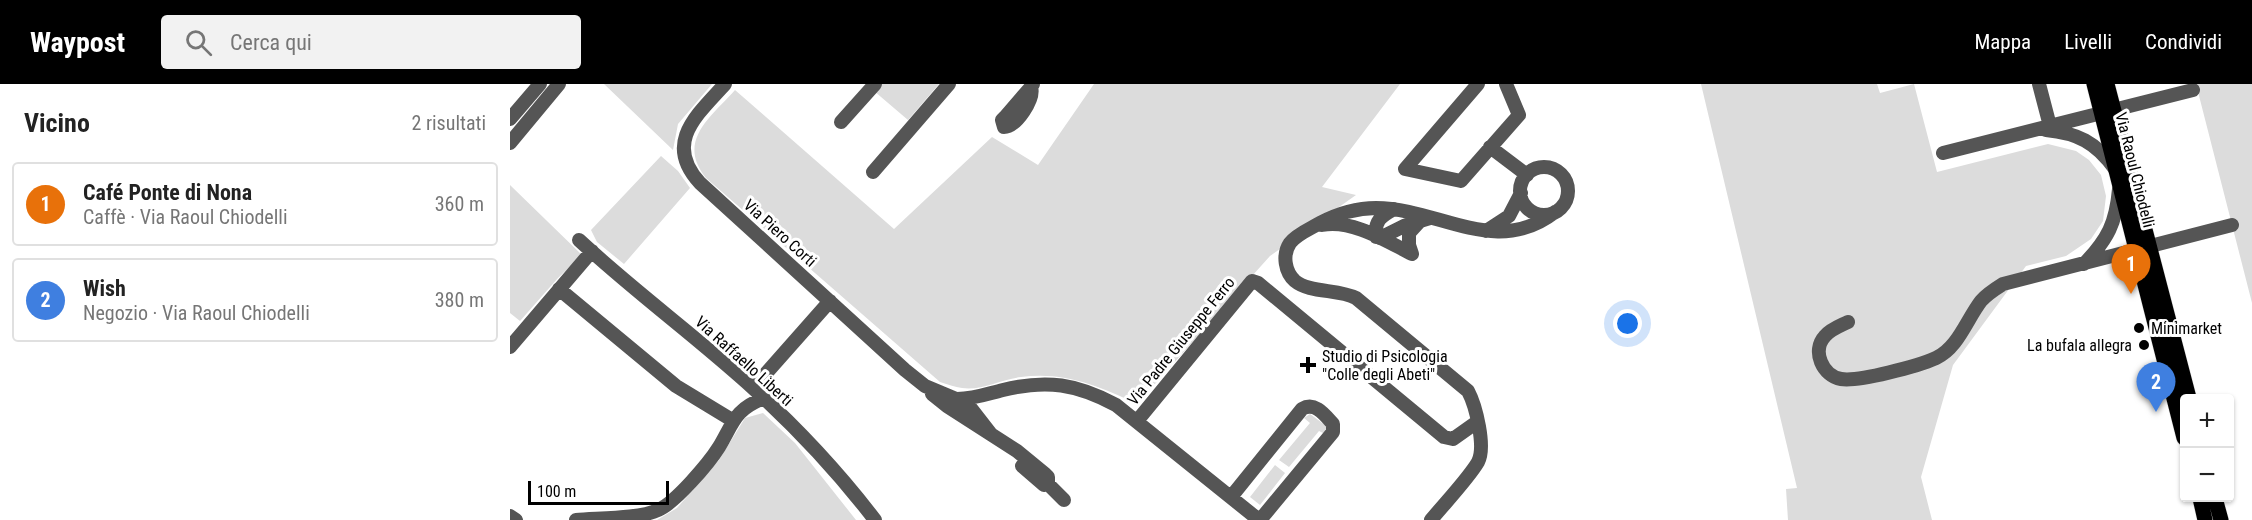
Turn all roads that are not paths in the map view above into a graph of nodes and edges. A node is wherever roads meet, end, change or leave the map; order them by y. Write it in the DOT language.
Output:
graph roads {
  1 [pos="540,84"];
  2 [pos="559,84"];
  3 [pos="725,84"];
  4 [pos="875,84"];
  5 [pos="950,84"];
  6 [pos="1478,84"];
  7 [pos="1506,84"];
  8 [pos="2039,84"];
  9 [pos="2094,84"];
  10 [pos="2107,84"];
  11 [pos="2193,90"];
  12 [pos="2108,111"];
  13 [pos="510,119"];
  14 [pos="841,122"];
  15 [pos="2044,128"];
  16 [pos="510,143"];
  17 [pos="1490,147"];
  18 [pos="1943,153"];
  19 [pos="873,172"];
  20 [pos="1527,175"];
  21 [pos="2118,177"];
  22 [pos="1521,193"];
  23 [pos="1394,209"];
  24 [pos="1555,212"];
  25 [pos="1425,219"];
  26 [pos="2232,225"];
  27 [pos="1314,227"];
  28 [pos="1486,231"];
  29 [pos="1378,238"];
  30 [pos="579,240"];
  31 [pos="2143,249"];
  32 [pos="592,251"];
  33 [pos="2084,264"];
  34 [pos="559,289"];
  35 [pos="830,301"];
  36 [pos="1848,322"];
  37 [pos="510,347"];
  38 [pos="925,386"];
  39 [pos="753,388"];
  40 [pos="999,390"];
  41 [pos="2187,394"];
  42 [pos="764,398"];
  43 [pos="956,399"];
  44 [pos="732,420"];
  45 [pos="2180,420"];
  46 [pos="1137,421"];
  47 [pos="1477,422"];
  48 [pos="990,434"];
  49 [pos="1231,497"];
  50 [pos="1064,500"];
  51 [pos="860,501"];
  52 [pos="2201,502"];
  53 [pos="2216,502"];
  54 [pos="510,516"];
  55 [pos="516,520"];
  56 [pos="576,520"];
  57 [pos="867,520"];
  58 [pos="875,520"];
  59 [pos="1260,520"];
  60 [pos="1431,520"];
  61 [pos="2205,520"];
  62 [pos="2221,520"];
  1 -- 13 [label="street"];
  2 -- 16 [label="street"];
  3 -- 35 [label="street, Via Piero Corti"];
  4 -- 14 [label="street"];
  5 -- 19 [label="street"];
  6 -- 17 [label="street"];
  7 -- 17 [label="street"];
  8 -- 15 [label="street"];
  9 -- 12 [label="main road, Via Raoul Chiodelli"];
  10 -- 12 [label="main road, Via Raoul Chiodelli"];
  11 -- 12 [label="street"];
  12 -- 15 [label="street"];
  12 -- 21 [label="main road, Via Raoul Chiodelli"];
  12 -- 31 [label="main road, Via Raoul Chiodelli"];
  15 -- 18 [label="street"];
  15 -- 21 [label="street"];
  17 -- 20 [label="street"];
  20 -- 22 [label="street"];
  20 -- 24 [label="street"];
  21 -- 31 [label="main road, Via Raoul Chiodelli"];
  21 -- 33 [label="street"];
  22 -- 24 [label="street"];
  22 -- 28 [label="street"];
  23 -- 25 [label="street"];
  23 -- 27 [label="street"];
  23 -- 29 [label="street"];
  24 -- 28 [label="street"];
  25 -- 28 [label="street"];
  25 -- 29 [label="street"];
  25 -- 29 [label="street"];
  26 -- 31 [label="street"];
  27 -- 29 [label="street"];
  27 -- 47 [label="street"];
  30 -- 32 [label="street, Via Raffaello Liberti"];
  31 -- 33 [label="street"];
  31 -- 41 [label="main road, Via Raoul Chiodelli"];
  31 -- 45 [label="main road, Via Raoul Chiodelli"];
  32 -- 34 [label="street"];
  32 -- 39 [label="street, Via Raffaello Liberti"];
  33 -- 36 [label="street"];
  34 -- 37 [label="street"];
  34 -- 44 [label="street"];
  35 -- 38 [label="street, Via Piero Corti"];
  35 -- 39 [label="street"];
  38 -- 43 [label="street, Via Piero Corti"];
  38 -- 48 [label="street, Via Piero Corti"];
  39 -- 42 [label="street, Via Raffaello Liberti"];
  40 -- 43 [label="street"];
  40 -- 46 [label="street"];
  40 -- 48 [label="street"];
  42 -- 44 [label="street"];
  42 -- 51 [label="street, Via Raffaello Liberti"];
  43 -- 48 [label="street, Via Piero Corti"];
  44 -- 56 [label="street"];
  46 -- 47 [label="street, Via Padre Giuseppe Ferro"];
  46 -- 49 [label="street"];
  47 -- 60 [label="street"];
  48 -- 50 [label="street, Via Piero Corti"];
  49 -- 59 [label="street"];
  49 -- 59 [label="street"];
  51 -- 57 [label="street"];
  51 -- 58 [label="street, Via Raffaello Liberti"];
  52 -- 61 [label="main road"];
  53 -- 62 [label="main road"];
  54 -- 55 [label="street"];
}
